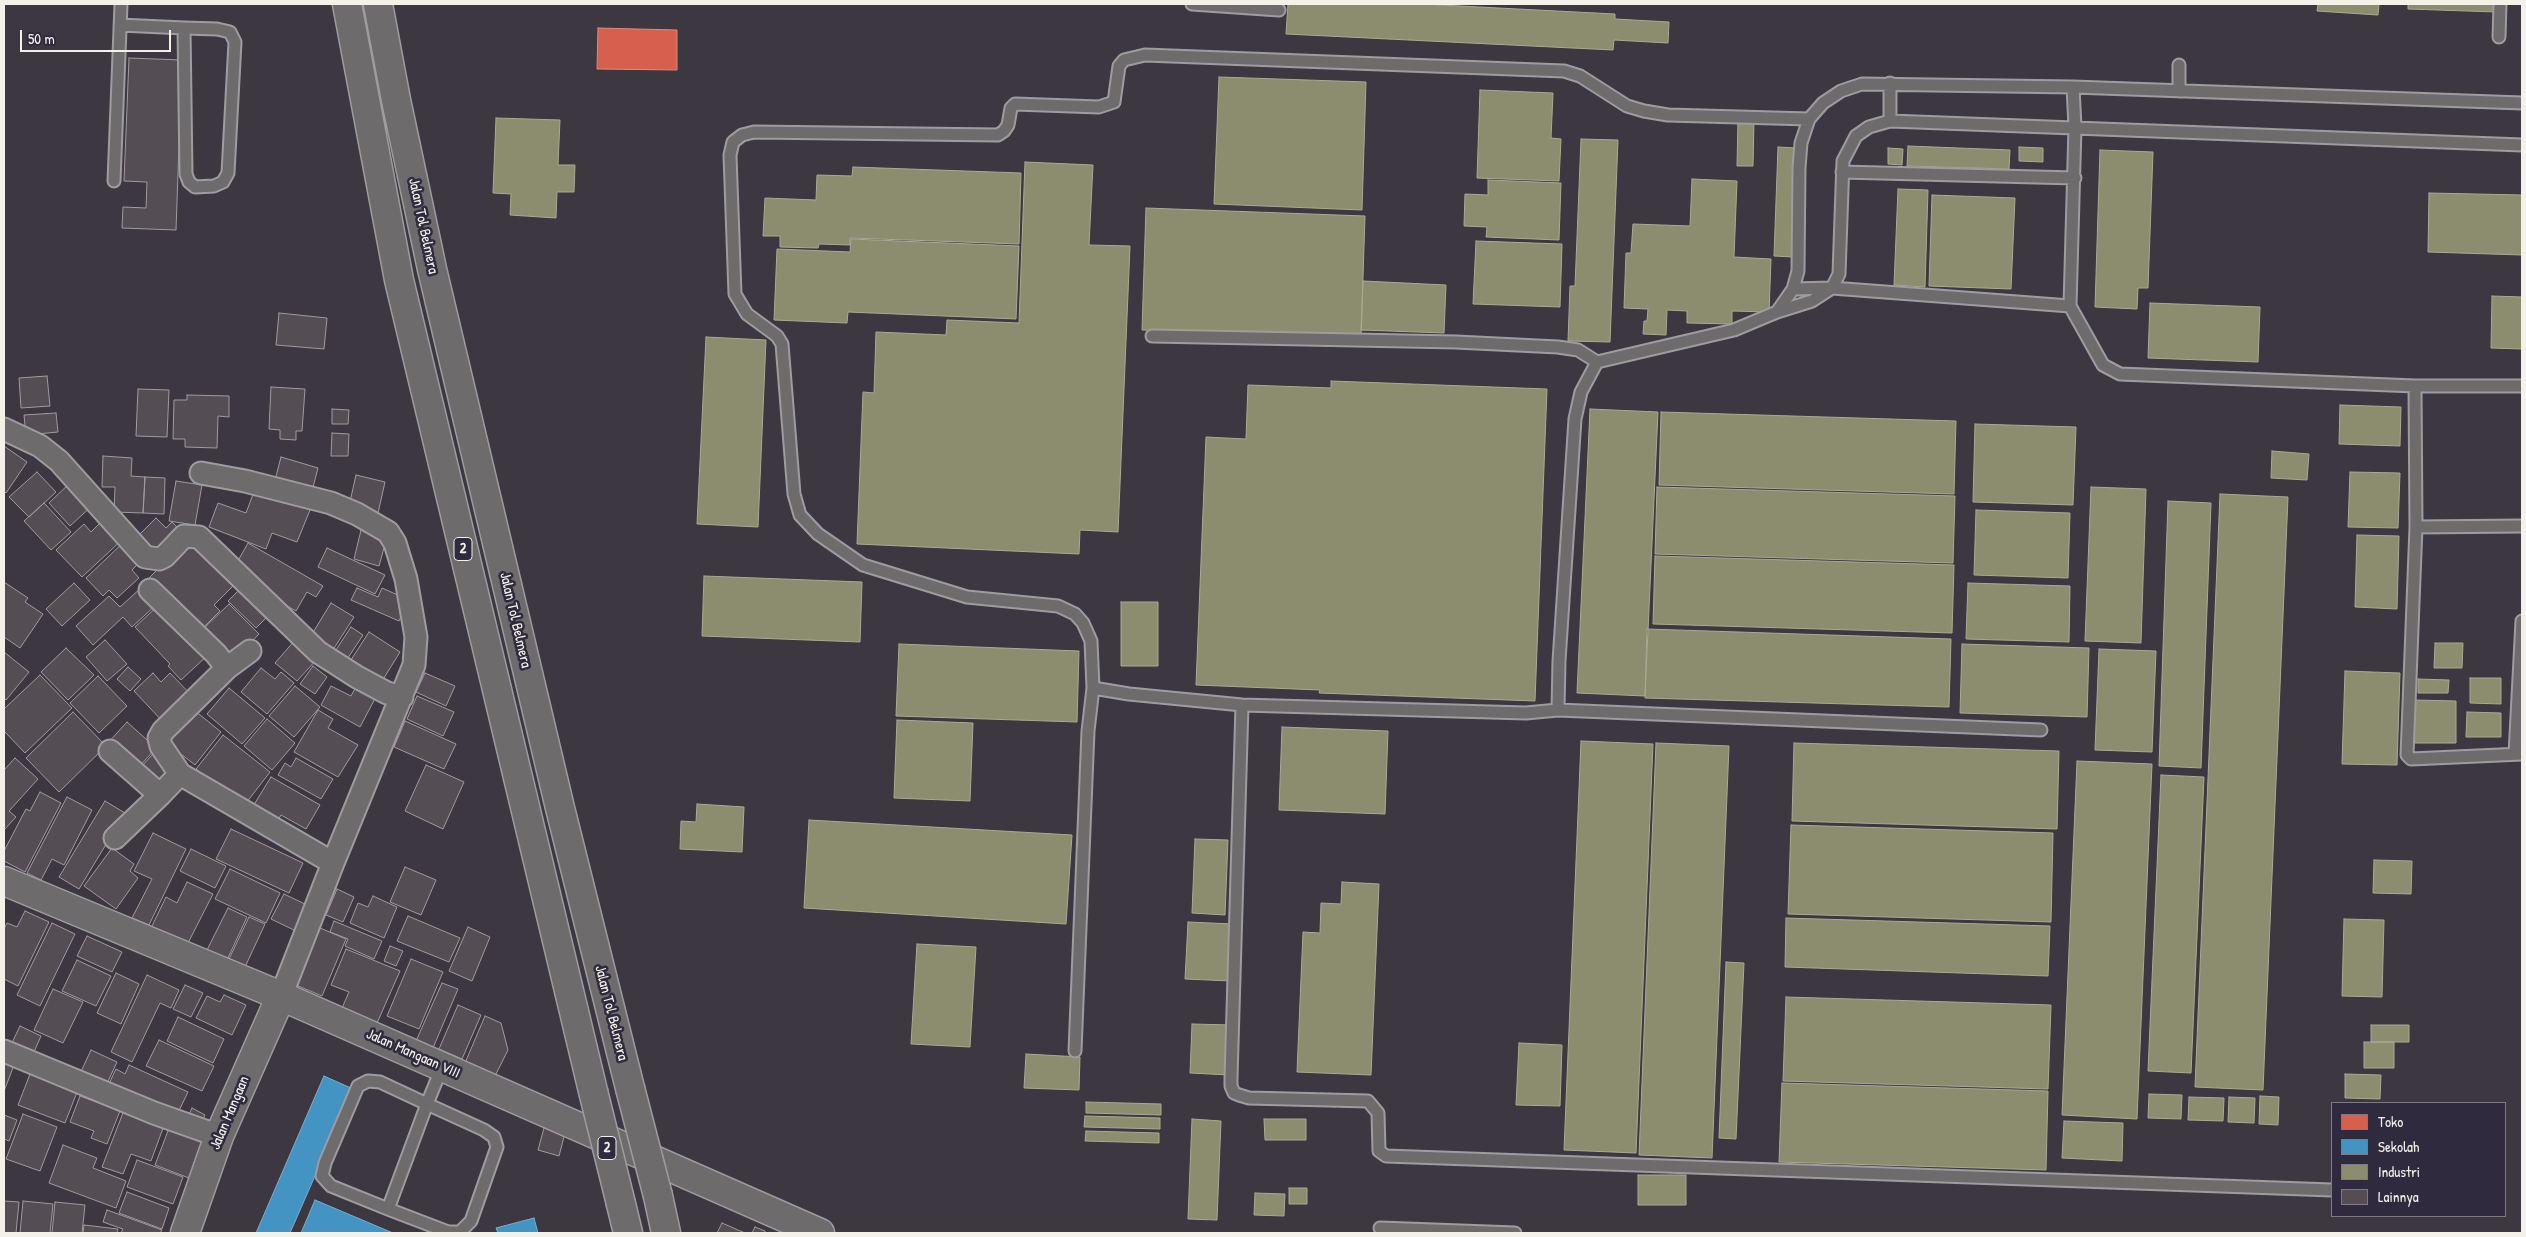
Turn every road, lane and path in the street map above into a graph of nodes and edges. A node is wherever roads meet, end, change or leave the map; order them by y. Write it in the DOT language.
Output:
graph roads {
  1 [pos="121,4"];
  2 [pos="346,4"];
  3 [pos="378,4"];
  4 [pos="1192,4"];
  5 [pos="2500,4"];
  6 [pos="1279,10"];
  7 [pos="120,25"];
  8 [pos="184,28"];
  9 [pos="2499,37"];
  10 [pos="2179,65"];
  11 [pos="1890,83"];
  12 [pos="2073,87"];
  13 [pos="2179,91"];
  14 [pos="2522,103"];
  15 [pos="1809,120"];
  16 [pos="1890,122"];
  17 [pos="2075,127"];
  18 [pos="2522,145"];
  19 [pos="1842,172"];
  20 [pos="2075,178"];
  21 [pos="114,181"];
  22 [pos="1832,288"];
  23 [pos="1793,289"];
  24 [pos="2070,306"];
  25 [pos="1777,312"];
  26 [pos="1152,336"];
  27 [pos="1597,362"];
  28 [pos="2415,386"];
  29 [pos="2522,386"];
  30 [pos="4,429"];
  31 [pos="201,472"];
  32 [pos="2522,526"];
  33 [pos="2416,527"];
  34 [pos="150,590"];
  35 [pos="2522,621"];
  36 [pos="250,651"];
  37 [pos="227,668"];
  38 [pos="1093,688"];
  39 [pos="402,697"];
  40 [pos="1242,705"];
  41 [pos="1558,710"];
  42 [pos="2041,730"];
  43 [pos="110,751"];
  44 [pos="2518,754"];
  45 [pos="180,774"];
  46 [pos="160,795"];
  47 [pos="115,838"];
  48 [pos="333,863"];
  49 [pos="4,881"];
  50 [pos="281,996"];
  51 [pos="4,1051"];
  52 [pos="1076,1052"];
  53 [pos="442,1066"];
  54 [pos="427,1104"];
  55 [pos="220,1136"];
  56 [pos="2331,1190"];
  57 [pos="388,1209"];
  58 [pos="1380,1228"];
  59 [pos="185,1233"];
  60 [pos="628,1233"];
  61 [pos="666,1233"];
  62 [pos="820,1233"];
  63 [pos="1515,1233"];
  1 -- 7 [label="lane"];
  2 -- 60 [label="main road, 2, bridge"];
  3 -- 61 [label="main road, Jalan Tol Belmera, bridge"];
  4 -- 6 [label="lane"];
  5 -- 9 [label="lane"];
  7 -- 8 [label="lane"];
  7 -- 21 [label="lane"];
  8 -- 8 [label="lane"];
  10 -- 13 [label="lane"];
  11 -- 12 [label="lane"];
  11 -- 15 [label="lane"];
  11 -- 16 [label="lane"];
  12 -- 13 [label="lane"];
  12 -- 17 [label="lane"];
  13 -- 14 [label="lane"];
  15 -- 23 [label="lane"];
  15 -- 38 [label="lane"];
  16 -- 17 [label="lane"];
  16 -- 19 [label="lane"];
  17 -- 18 [label="lane"];
  17 -- 20 [label="lane"];
  19 -- 20 [label="lane"];
  19 -- 22 [label="lane"];
  20 -- 24 [label="lane"];
  22 -- 23 [label="lane"];
  22 -- 24 [label="lane"];
  22 -- 25 [label="lane"];
  23 -- 25 [label="lane"];
  24 -- 28 [label="lane"];
  25 -- 27 [label="lane"];
  26 -- 27 [label="lane"];
  27 -- 41 [label="lane"];
  28 -- 29 [label="lane"];
  28 -- 33 [label="lane"];
  30 -- 39 [label="street"];
  31 -- 39 [label="street"];
  32 -- 33 [label="lane"];
  33 -- 44 [label="lane"];
  34 -- 37 [label="street"];
  35 -- 44 [label="lane"];
  36 -- 37 [label="street"];
  37 -- 45 [label="street"];
  38 -- 40 [label="lane"];
  38 -- 52 [label="lane"];
  39 -- 48 [label="street"];
  40 -- 41 [label="lane"];
  40 -- 56 [label="lane"];
  41 -- 42 [label="lane"];
  43 -- 46 [label="street"];
  45 -- 46 [label="street"];
  45 -- 48 [label="street"];
  46 -- 47 [label="street"];
  48 -- 50 [label="street"];
  49 -- 50 [label="main road, Jalan Mangaan VIII"];
  50 -- 53 [label="main road, Jalan Mangaan VIII"];
  50 -- 55 [label="main road, Jalan Mangaan"];
  51 -- 55 [label="street"];
  53 -- 54 [label="lane"];
  53 -- 62 [label="main road, Jalan Mangaan VIII"];
  54 -- 57 [label="lane"];
  54 -- 57 [label="lane"];
  54 -- 57 [label="lane"];
  55 -- 59 [label="main road, Jalan Mangaan"];
  58 -- 63 [label="lane"];
}
